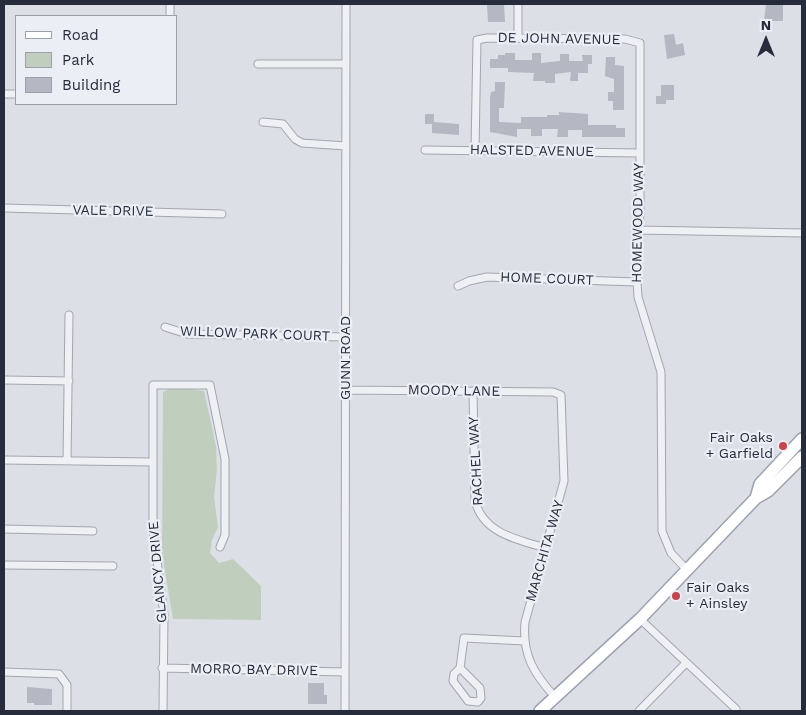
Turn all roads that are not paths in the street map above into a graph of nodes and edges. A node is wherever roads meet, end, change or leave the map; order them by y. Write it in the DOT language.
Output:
graph roads {
  1 [pos="346,4"];
  2 [pos="518,4"];
  3 [pos="518,38"];
  4 [pos="640,43"];
  5 [pos="258,64"];
  6 [pos="346,64"];
  7 [pos="263,122"];
  8 [pos="346,146"];
  9 [pos="425,150"];
  10 [pos="475,150"];
  11 [pos="640,153"];
  12 [pos="4,208"];
  13 [pos="222,214"];
  14 [pos="639,230"];
  15 [pos="802,233"];
  16 [pos="637,282"];
  17 [pos="458,286"];
  18 [pos="69,315"];
  19 [pos="165,327"];
  20 [pos="346,337"];
  21 [pos="4,380"];
  22 [pos="69,381"];
  23 [pos="346,390"];
  24 [pos="473,391"];
  25 [pos="561,395"];
  26 [pos="802,439"];
  27 [pos="802,449"];
  28 [pos="802,457"];
  29 [pos="4,460"];
  30 [pos="67,461"];
  31 [pos="152,462"];
  32 [pos="756,498"];
  33 [pos="4,529"];
  34 [pos="93,531"];
  35 [pos="220,547"];
  36 [pos="546,548"];
  37 [pos="4,565"];
  38 [pos="113,566"];
  39 [pos="688,571"];
  40 [pos="640,619"];
  41 [pos="524,641"];
  42 [pos="686,663"];
  43 [pos="162,668"];
  44 [pos="460,668"];
  45 [pos="4,672"];
  46 [pos="345,672"];
  47 [pos="555,697"];
  48 [pos="736,709"];
  49 [pos="67,711"];
  50 [pos="162,711"];
  51 [pos="345,711"];
  52 [pos="540,711"];
  53 [pos="639,711"];
  1 -- 6 [label="street, GUNN ROAD"];
  2 -- 3 [label="street"];
  3 -- 4 [label="street, DE JOHN AVENUE"];
  3 -- 10 [label="street, DE JOHN AVENUE"];
  4 -- 11 [label="street, HOMEWOOD WAY"];
  5 -- 6 [label="street"];
  6 -- 8 [label="street, GUNN ROAD"];
  7 -- 8 [label="street"];
  8 -- 20 [label="street, GUNN ROAD"];
  9 -- 10 [label="street, HALSTED AVENUE"];
  10 -- 11 [label="street, HALSTED AVENUE"];
  11 -- 14 [label="street, HOMEWOOD WAY"];
  12 -- 13 [label="street, VALE DRIVE"];
  14 -- 15 [label="street"];
  14 -- 16 [label="street, HOMEWOOD WAY"];
  16 -- 17 [label="street, HOME COURT"];
  16 -- 39 [label="street, HOMEWOOD WAY"];
  18 -- 22 [label="street"];
  19 -- 20 [label="street, WILLOW PARK COURT"];
  20 -- 23 [label="street, GUNN ROAD"];
  21 -- 22 [label="street"];
  22 -- 30 [label="street"];
  23 -- 24 [label="street, MOODY LANE"];
  23 -- 46 [label="street, GUNN ROAD"];
  24 -- 25 [label="street, MOODY LANE"];
  24 -- 36 [label="street, RACHEL WAY"];
  25 -- 36 [label="street, MARCHITA WAY"];
  26 -- 32 [label="main road"];
  27 -- 32 [label="main road"];
  28 -- 32 [label="main road"];
  29 -- 30 [label="street"];
  30 -- 31 [label="street"];
  31 -- 35 [label="street, GLANCY DRIVE"];
  31 -- 43 [label="street, GLANCY DRIVE"];
  32 -- 39 [label="main road"];
  33 -- 34 [label="street"];
  36 -- 41 [label="street, MARCHITA WAY"];
  37 -- 38 [label="street"];
  39 -- 40 [label="main road"];
  40 -- 42 [label="street"];
  40 -- 47 [label="main road"];
  41 -- 44 [label="street"];
  41 -- 47 [label="street, MARCHITA WAY"];
  42 -- 48 [label="street"];
  42 -- 53 [label="street"];
  43 -- 46 [label="street, MORRO BAY DRIVE"];
  43 -- 50 [label="street, GLANCY DRIVE"];
  44 -- 44 [label="street"];
  45 -- 49 [label="street"];
  46 -- 51 [label="street, GUNN ROAD"];
  47 -- 52 [label="main road"];
}
